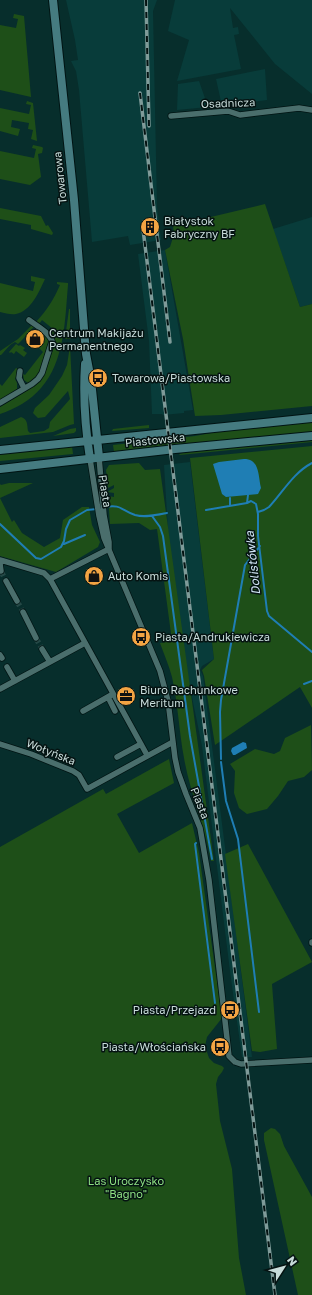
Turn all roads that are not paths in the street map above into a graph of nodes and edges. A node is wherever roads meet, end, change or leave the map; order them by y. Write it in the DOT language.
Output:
graph roads {
  1 [pos="52,0"];
  2 [pos="311,109"];
  3 [pos="171,116"];
  4 [pos="29,320"];
  5 [pos="86,354"];
  6 [pos="20,371"];
  7 [pos="24,388"];
  8 [pos="0,403"];
  9 [pos="85,407"];
  10 [pos="95,407"];
  11 [pos="312,418"];
  12 [pos="312,436"];
  13 [pos="98,440"];
  14 [pos="87,441"];
  15 [pos="0,450"];
  16 [pos="99,457"];
  17 [pos="90,459"];
  18 [pos="0,469"];
  19 [pos="101,516"];
  20 [pos="109,549"];
  21 [pos="1,562"];
  22 [pos="1,571"];
  23 [pos="50,580"];
  24 [pos="6,581"];
  25 [pos="17,601"];
  26 [pos="23,612"];
  27 [pos="36,638"];
  28 [pos="85,643"];
  29 [pos="42,649"];
  30 [pos="50,662"];
  31 [pos="7,668"];
  32 [pos="15,681"];
  33 [pos="0,689"];
  34 [pos="110,696"];
  35 [pos="83,710"];
  36 [pos="115,711"];
  37 [pos="173,742"];
  38 [pos="0,744"];
  39 [pos="141,744"];
  40 [pos="120,753"];
  41 [pos="147,756"];
  42 [pos="312,1060"];
  1 -- 5 [label="main road, Towarowa"];
  2 -- 3 [label="street, Osadnicza"];
  4 -- 7 [label="street"];
  5 -- 9 [label="main road, Towarowa"];
  5 -- 10 [label="main road, Towarowa"];
  6 -- 7 [label="street"];
  7 -- 8 [label="street"];
  9 -- 10 [label="main road"];
  9 -- 14 [label="main road, Towarowa"];
  10 -- 13 [label="main road, Towarowa"];
  11 -- 13 [label="main road, Piastowska"];
  12 -- 16 [label="main road, Piastowska"];
  13 -- 14 [label="main road, Piastowska"];
  13 -- 16 [label="main road, Towarowa"];
  14 -- 15 [label="main road, Piastowska"];
  14 -- 17 [label="main road, Towarowa"];
  16 -- 17 [label="main road, Piastowska"];
  16 -- 19 [label="street, Piasta"];
  17 -- 18 [label="main road, Piastowska"];
  17 -- 19 [label="street, Piasta"];
  19 -- 20 [label="street, Piasta"];
  20 -- 23 [label="street"];
  20 -- 37 [label="street, Piasta"];
  21 -- 22 [label="street"];
  21 -- 23 [label="street"];
  23 -- 28 [label="street"];
  24 -- 25 [label="street"];
  26 -- 27 [label="street"];
  28 -- 30 [label="street"];
  28 -- 34 [label="street"];
  29 -- 30 [label="street"];
  30 -- 32 [label="street"];
  31 -- 32 [label="street"];
  32 -- 33 [label="street"];
  34 -- 35 [label="street"];
  34 -- 36 [label="street"];
  34 -- 39 [label="street"];
  37 -- 41 [label="street"];
  37 -- 42 [label="street, Piasta"];
  38 -- 41 [label="street, Wołyńska"];
  39 -- 40 [label="street"];
  39 -- 41 [label="street"];
}
